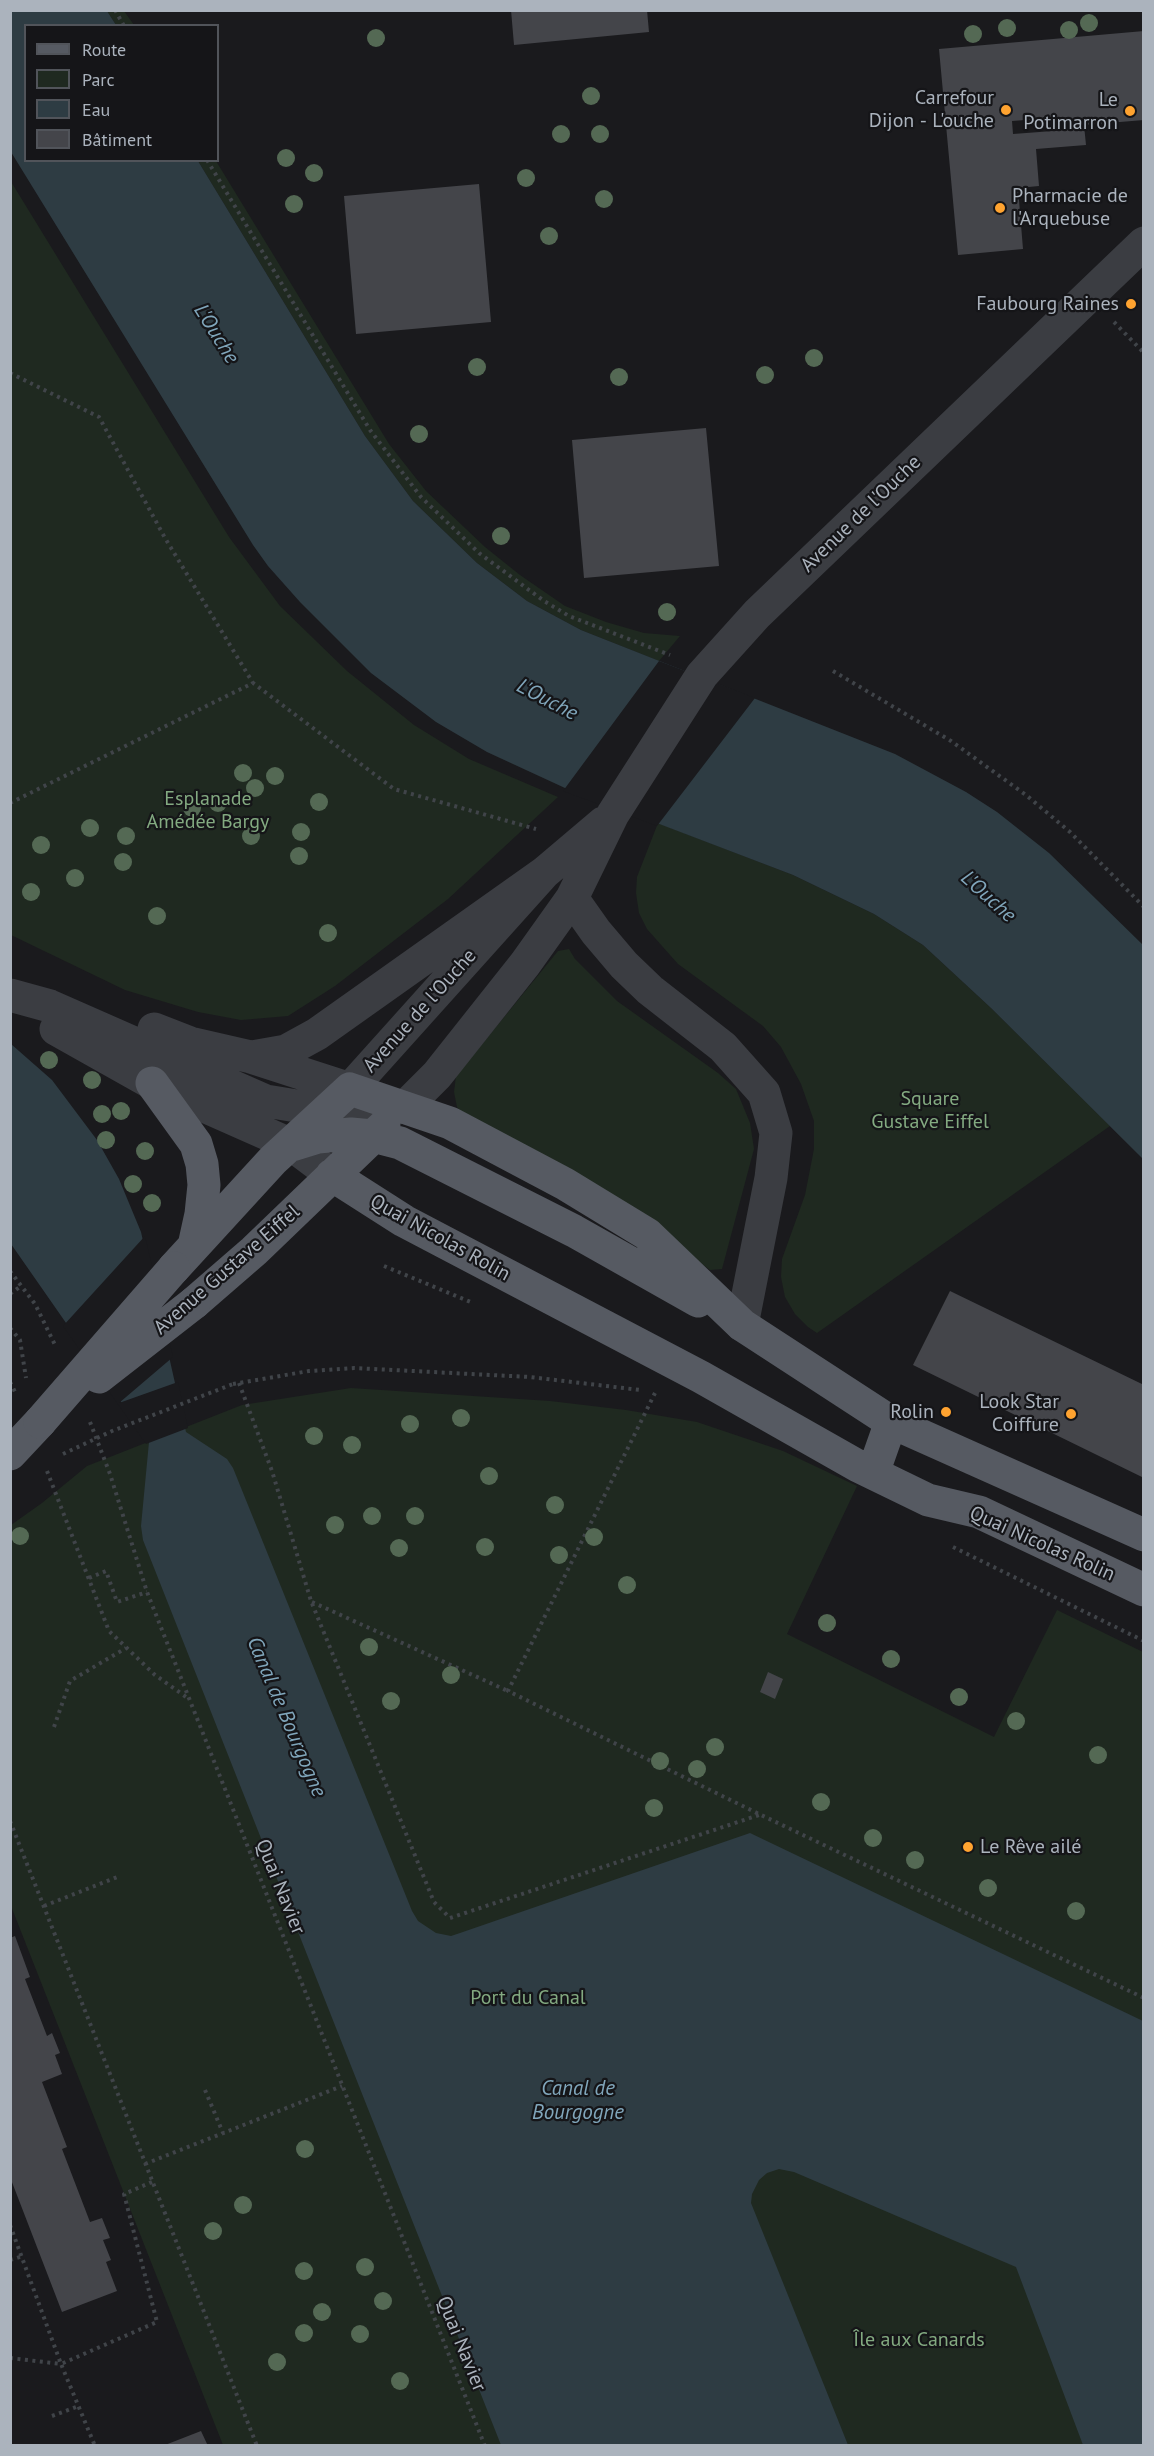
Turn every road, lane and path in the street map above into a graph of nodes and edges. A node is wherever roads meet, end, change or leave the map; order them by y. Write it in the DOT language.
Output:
graph roads {
  1 [pos="115,10"];
  2 [pos="123,24"];
  3 [pos="208,162"];
  4 [pos="1143,243"];
  5 [pos="10,374"];
  6 [pos="671,655"];
  7 [pos="833,671"];
  8 [pos="253,683"];
  9 [pos="10,803"];
  10 [pos="614,814"];
  11 [pos="536,829"];
  12 [pos="544,873"];
  13 [pos="572,898"];
  14 [pos="1143,907"];
  15 [pos="10,971"];
  16 [pos="10,996"];
  17 [pos="251,1057"];
  18 [pos="152,1083"];
  19 [pos="339,1100"];
  20 [pos="405,1107"];
  21 [pos="373,1136"];
  22 [pos="292,1144"];
  23 [pos="332,1175"];
  24 [pos="184,1257"];
  25 [pos="10,1271"];
  26 [pos="21,1286"];
  27 [pos="10,1294"];
  28 [pos="742,1325"];
  29 [pos="61,1356"];
  30 [pos="239,1383"];
  31 [pos="86,1411"];
  32 [pos="40,1422"];
  33 [pos="891,1422"];
  34 [pos="10,1454"];
  35 [pos="55,1459"];
  36 [pos="44,1464"];
  37 [pos="873,1473"];
  38 [pos="1143,1535"];
  39 [pos="88,1578"];
  40 [pos="1143,1590"];
  41 [pos="147,1592"];
  42 [pos="311,1601"];
  43 [pos="126,1648"];
  44 [pos="508,1691"];
  45 [pos="190,1699"];
  46 [pos="54,1727"];
  47 [pos="759,1814"];
  48 [pos="10,1821"];
  49 [pos="120,1876"];
  50 [pos="44,1906"];
  51 [pos="1143,1998"];
  52 [pos="342,2085"];
  53 [pos="206,2090"];
  54 [pos="223,2133"];
  55 [pos="145,2164"];
  56 [pos="152,2182"];
  57 [pos="10,2225"];
  58 [pos="23,2256"];
  59 [pos="10,2260"];
  60 [pos="10,2358"];
  61 [pos="61,2364"];
  62 [pos="79,2406"];
  63 [pos="52,2416"];
  64 [pos="95,2445"];
  65 [pos="257,2445"];
  66 [pos="485,2445"];
  1 -- 2 [label="path"];
  3 -- 6 [label="path"];
  4 -- 10 [label="street, Avenue de l'Ouche"];
  5 -- 8 [label="path"];
  7 -- 14 [label="path"];
  8 -- 9 [label="path"];
  8 -- 11 [label="path"];
  10 -- 12 [label="street, Avenue de l'Ouche"];
  10 -- 13 [label="street, Avenue de l'Ouche"];
  12 -- 17 [label="street, Avenue de l'Ouche"];
  12 -- 19 [label="street, Avenue de l'Ouche"];
  13 -- 20 [label="street, Avenue de l'Ouche"];
  13 -- 28 [label="street"];
  15 -- 17 [label="street"];
  16 -- 18 [label="street, Quai Nicolas Rolin"];
  16 -- 19 [label="street"];
  17 -- 19 [label="street"];
  18 -- 22 [label="street, Quai Nicolas Rolin"];
  18 -- 24 [label="main road"];
  19 -- 20 [label="main road"];
  19 -- 22 [label="main road, Avenue de l'Ouche"];
  20 -- 21 [label="main road, Avenue Gustave Eiffel"];
  20 -- 28 [label="main road"];
  21 -- 22 [label="main road"];
  21 -- 23 [label="main road, Avenue Gustave Eiffel"];
  21 -- 28 [label="main road"];
  22 -- 23 [label="street, Quai Nicolas Rolin"];
  22 -- 24 [label="main road, Avenue Gustave Eiffel"];
  23 -- 32 [label="main road, Avenue Gustave Eiffel, bridge"];
  23 -- 37 [label="main road, Quai Nicolas Rolin"];
  24 -- 32 [label="main road, Avenue Gustave Eiffel, bridge"];
  25 -- 26 [label="path"];
  26 -- 27 [label="path"];
  26 -- 29 [label="path"];
  28 -- 33 [label="main road"];
  30 -- 35 [label="path, bridge"];
  30 -- 42 [label="path"];
  30 -- 44 [label="path"];
  31 -- 41 [label="path, Quai Navier"];
  32 -- 34 [label="main road, Avenue Gustave Eiffel"];
  33 -- 37 [label="main road"];
  33 -- 38 [label="main road"];
  36 -- 39 [label="path"];
  37 -- 40 [label="main road, Quai Nicolas Rolin"];
  39 -- 41 [label="path"];
  39 -- 43 [label="path"];
  41 -- 45 [label="path, Quai Navier"];
  42 -- 44 [label="path"];
  42 -- 47 [label="path"];
  43 -- 45 [label="path"];
  43 -- 46 [label="path"];
  44 -- 47 [label="path"];
  45 -- 52 [label="path, Quai Navier"];
  47 -- 51 [label="path"];
  48 -- 50 [label="path"];
  49 -- 50 [label="path"];
  50 -- 55 [label="path"];
  52 -- 54 [label="path"];
  52 -- 66 [label="path, Quai Navier"];
  53 -- 54 [label="path"];
  54 -- 55 [label="path"];
  55 -- 56 [label="path"];
  56 -- 61 [label="path"];
  56 -- 65 [label="path"];
  57 -- 58 [label="path"];
  58 -- 59 [label="path"];
  58 -- 61 [label="path"];
  60 -- 61 [label="path"];
  61 -- 62 [label="path"];
  62 -- 63 [label="path"];
  62 -- 64 [label="path"];
}
